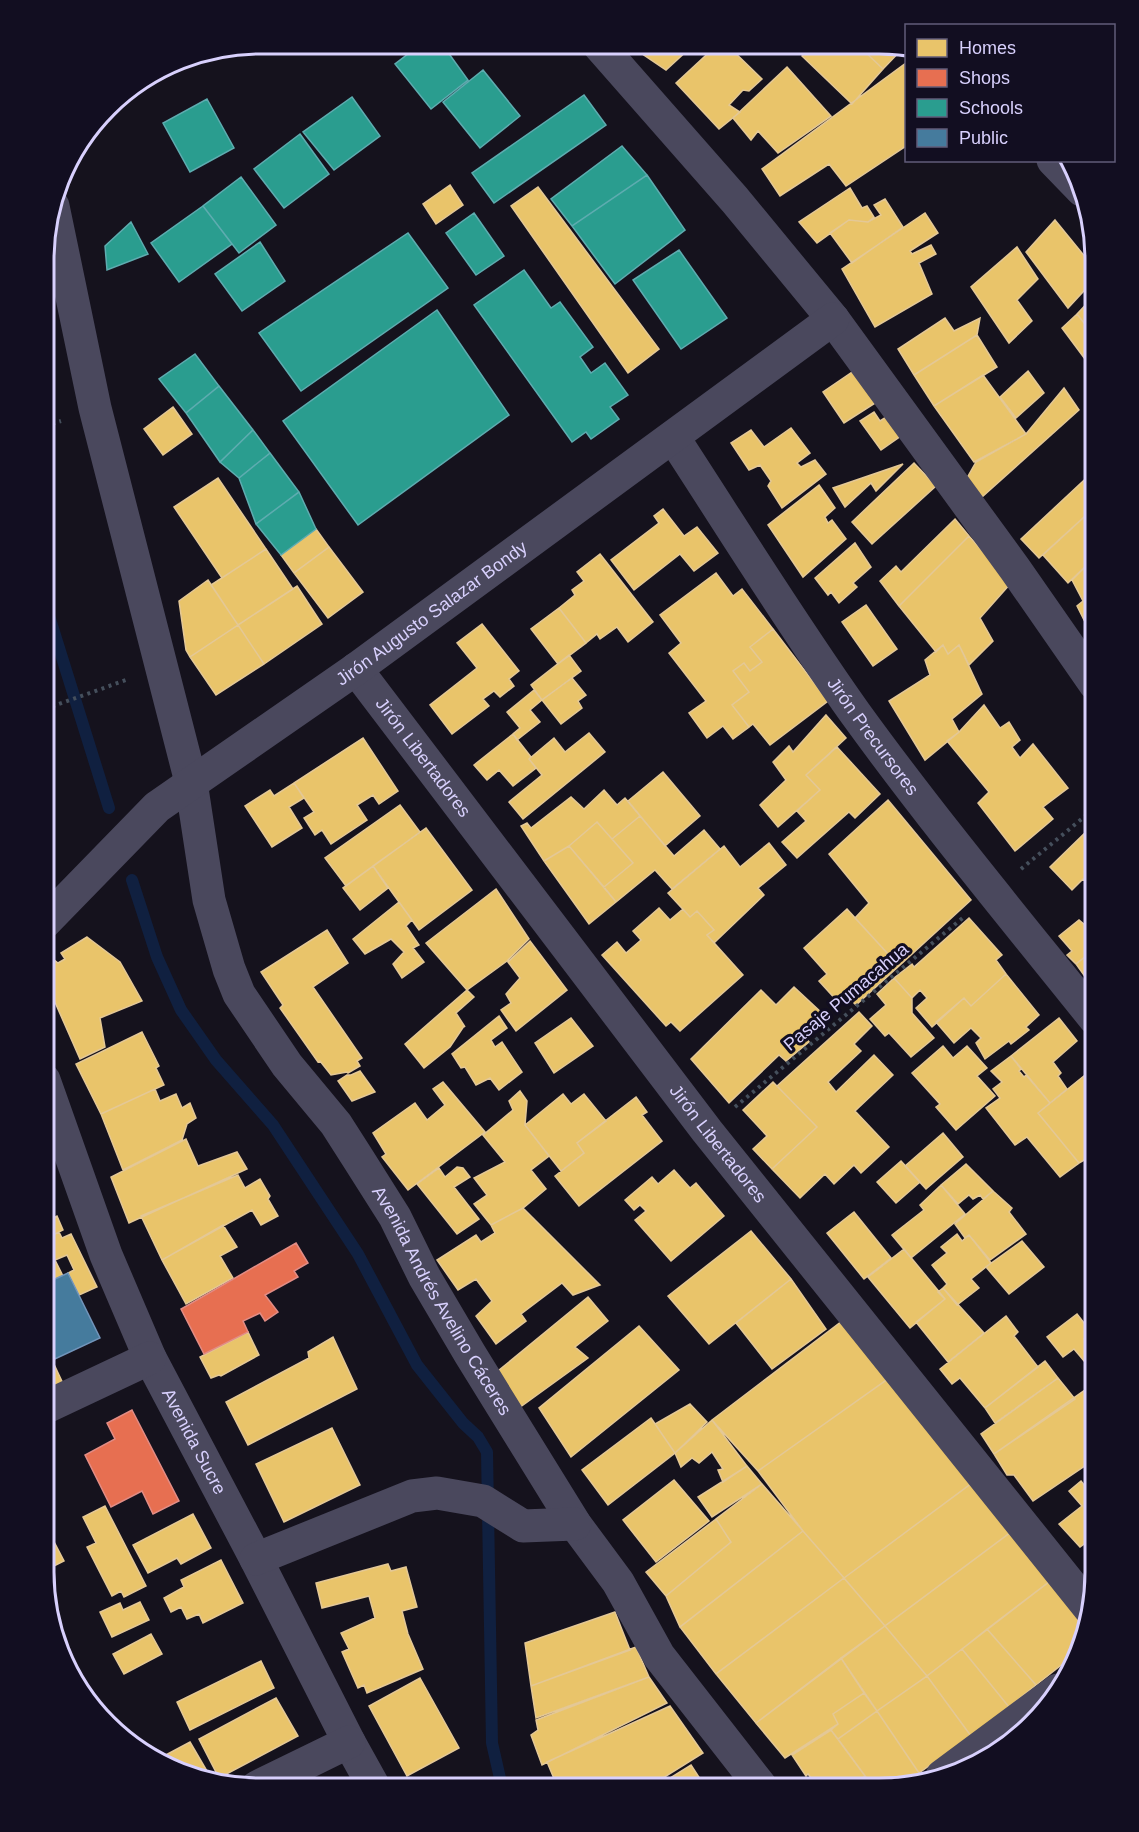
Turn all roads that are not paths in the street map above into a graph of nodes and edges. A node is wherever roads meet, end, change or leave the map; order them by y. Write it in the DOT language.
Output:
graph roads {
  1 [pos="606,54"];
  2 [pos="57,226"];
  3 [pos="832,319"];
  4 [pos="673,437"];
  5 [pos="356,669"];
  6 [pos="1085,669"];
  7 [pos="191,782"];
  8 [pos="54,913"];
  9 [pos="1085,1007"];
  10 [pos="54,1108"];
  11 [pos="150,1358"];
  12 [pos="54,1403"];
  13 [pos="575,1524"];
  14 [pos="256,1559"];
  15 [pos="1083,1600"];
  16 [pos="1034,1708"];
  17 [pos="349,1742"];
  18 [pos="967,1758"];
  19 [pos="275,1778"];
  20 [pos="369,1778"];
  21 [pos="754,1778"];
  1 -- 3 [label="street"];
  2 -- 7 [label="street, Avenida Andrés Avelino Cáceres"];
  3 -- 4 [label="street, Jirón Augusto Salazar Bondy"];
  3 -- 6 [label="street"];
  4 -- 5 [label="street, Jirón Augusto Salazar Bondy"];
  4 -- 9 [label="street, Jirón Precursores"];
  5 -- 7 [label="street, Jirón Augusto Salazar Bondy"];
  5 -- 15 [label="street, Jirón Libertadores"];
  7 -- 8 [label="street, Jirón Augusto Salazar Bondy"];
  7 -- 13 [label="street, Avenida Andrés Avelino Cáceres"];
  10 -- 11 [label="street, Avenida Sucre"];
  11 -- 12 [label="street"];
  11 -- 14 [label="street, Avenida Sucre"];
  13 -- 14 [label="street"];
  13 -- 21 [label="street, Avenida Andrés Avelino Cáceres"];
  14 -- 17 [label="street, Avenida Sucre"];
  16 -- 18 [label="street"];
  17 -- 19 [label="street"];
  17 -- 20 [label="street, Avenida Sucre"];
}
